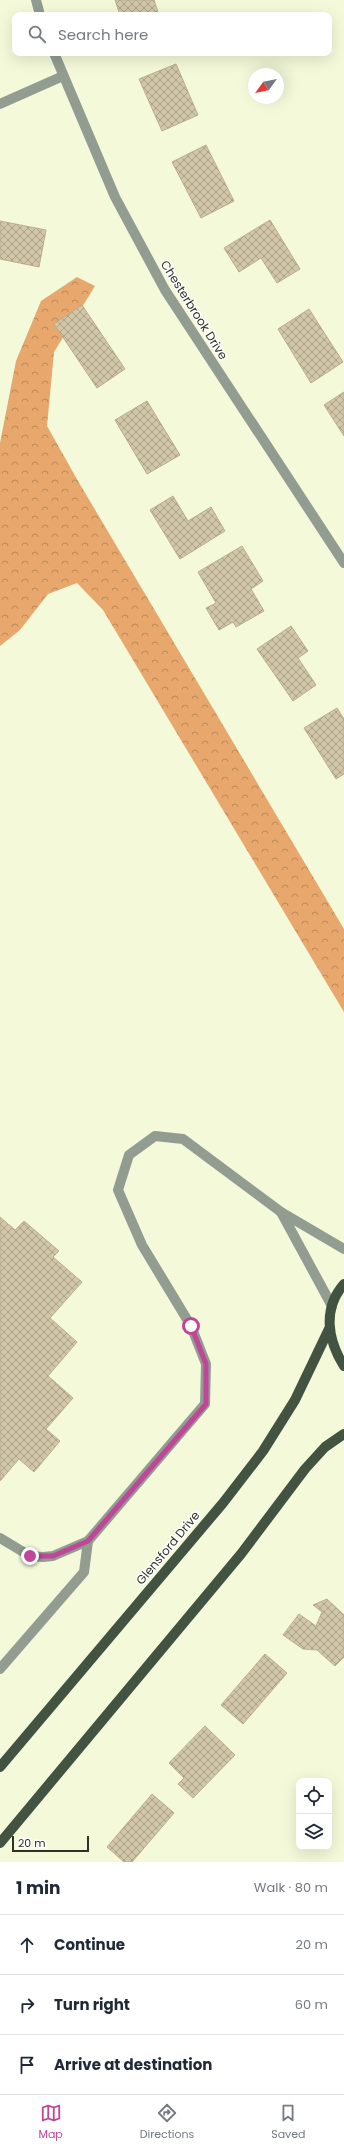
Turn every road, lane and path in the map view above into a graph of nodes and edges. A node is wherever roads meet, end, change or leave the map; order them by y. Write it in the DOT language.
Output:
graph roads {
  1 [pos="36,0"];
  2 [pos="39,12"];
  3 [pos="55,56"];
  4 [pos="63,76"];
  5 [pos="0,104"];
  6 [pos="344,563"];
  7 [pos="281,1212"];
  8 [pos="344,1249"];
  9 [pos="344,1284"];
  10 [pos="332,1306"];
  11 [pos="329,1329"];
  12 [pos="344,1366"];
  13 [pos="344,1434"];
  14 [pos="0,1538"];
  15 [pos="88,1541"];
  16 [pos="0,1669"];
  17 [pos="0,1767"];
  18 [pos="0,1843"];
  1 -- 2 [label="street"];
  3 -- 4 [label="street, Chesterbrook Drive"];
  4 -- 5 [label="street"];
  4 -- 6 [label="street, Chesterbrook Drive"];
  7 -- 8 [label="street"];
  7 -- 10 [label="street"];
  7 -- 15 [label="street"];
  9 -- 10 [label="main road"];
  10 -- 11 [label="main road"];
  11 -- 12 [label="main road"];
  11 -- 17 [label="main road, Glensford Drive"];
  13 -- 18 [label="main road"];
  14 -- 15 [label="street"];
  15 -- 16 [label="street"];
}
